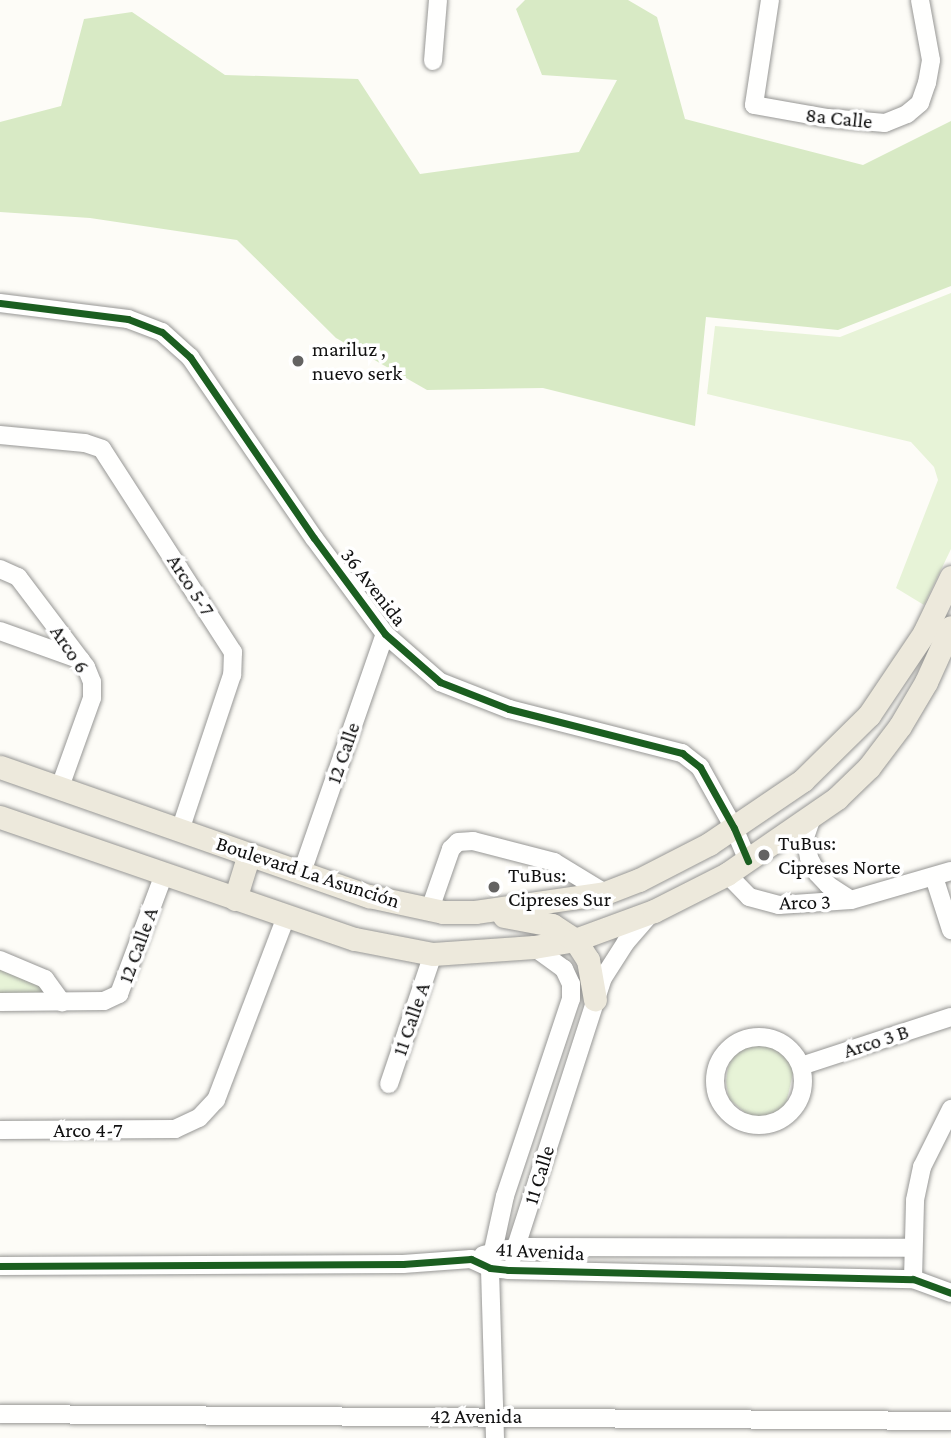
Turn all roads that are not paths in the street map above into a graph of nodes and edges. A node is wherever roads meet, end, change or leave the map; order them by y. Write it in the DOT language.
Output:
graph roads {
  1 [pos="438,0"];
  2 [pos="770,0"];
  3 [pos="920,0"];
  4 [pos="433,61"];
  5 [pos="0,303"];
  6 [pos="0,435"];
  7 [pos="0,569"];
  8 [pos="951,577"];
  9 [pos="951,627"];
  10 [pos="0,631"];
  11 [pos="385,634"];
  12 [pos="81,660"];
  13 [pos="869,715"];
  14 [pos="0,767"];
  15 [pos="869,767"];
  16 [pos="60,787"];
  17 [pos="0,817"];
  18 [pos="812,817"];
  19 [pos="734,828"];
  20 [pos="180,830"];
  21 [pos="249,854"];
  22 [pos="748,862"];
  23 [pos="302,873"];
  24 [pos="164,874"];
  25 [pos="727,874"];
  26 [pos="942,874"];
  27 [pos="605,892"];
  28 [pos="234,899"];
  29 [pos="851,900"];
  30 [pos="430,909"];
  31 [pos="653,911"];
  32 [pos="475,912"];
  33 [pos="286,917"];
  34 [pos="951,930"];
  35 [pos="575,940"];
  36 [pos="534,947"];
  37 [pos="433,954"];
  38 [pos="0,960"];
  39 [pos="596,999"];
  40 [pos="0,1002"];
  41 [pos="62,1002"];
  42 [pos="951,1017"];
  43 [pos="801,1066"];
  44 [pos="389,1084"];
  45 [pos="951,1108"];
  46 [pos="0,1130"];
  47 [pos="517,1247"];
  48 [pos="912,1248"];
  49 [pos="497,1263"];
  50 [pos="0,1266"];
  51 [pos="914,1279"];
  52 [pos="951,1293"];
  53 [pos="0,1414"];
  54 [pos="495,1416"];
  55 [pos="951,1421"];
  56 [pos="495,1438"];
  1 -- 4 [label="street"];
  2 -- 3 [label="street, 8a Calle"];
  5 -- 11 [label="street, 36 Avenida"];
  6 -- 20 [label="street, Arco 5-7"];
  7 -- 12 [label="street, Arco 6"];
  8 -- 13 [label="main road, Boulevard La Asunción"];
  9 -- 15 [label="main road"];
  10 -- 12 [label="street"];
  11 -- 19 [label="street, 36 Avenida"];
  11 -- 23 [label="street, 12 Calle"];
  12 -- 16 [label="street, Arco 6"];
  13 -- 15 [label="main road"];
  13 -- 19 [label="main road, Boulevard La Asunción"];
  14 -- 16 [label="main road, Boulevard La Asunción"];
  15 -- 18 [label="main road"];
  16 -- 20 [label="main road, Boulevard La Asunción"];
  17 -- 24 [label="main road"];
  18 -- 22 [label="main road"];
  18 -- 29 [label="street, Arco 3"];
  19 -- 22 [label="street"];
  19 -- 27 [label="main road, Boulevard La Asunción"];
  20 -- 21 [label="main road, Boulevard La Asunción"];
  21 -- 23 [label="main road, Boulevard La Asunción"];
  21 -- 28 [label="main road"];
  22 -- 25 [label="main road"];
  23 -- 30 [label="main road, Boulevard La Asunción"];
  24 -- 28 [label="main road"];
  24 -- 41 [label="street, 12 Calle A"];
  25 -- 29 [label="street, Arco 3"];
  25 -- 31 [label="main road"];
  26 -- 29 [label="street, Arco 3"];
  26 -- 34 [label="street"];
  27 -- 30 [label="street"];
  27 -- 32 [label="main road, Boulevard La Asunción"];
  28 -- 33 [label="main road"];
  30 -- 32 [label="main road, Boulevard La Asunción"];
  31 -- 35 [label="main road"];
  31 -- 39 [label="street, 11 Calle"];
  32 -- 35 [label="main road"];
  33 -- 37 [label="main road"];
  33 -- 46 [label="street, Arco 4-7"];
  35 -- 36 [label="main road"];
  35 -- 39 [label="main road"];
  36 -- 37 [label="main road"];
  36 -- 49 [label="street, 11 Calle"];
  37 -- 44 [label="street, 11 Calle A"];
  38 -- 41 [label="street"];
  39 -- 47 [label="street, 11 Calle"];
  40 -- 41 [label="street"];
  42 -- 43 [label="street, Arco 3 B"];
  43 -- 43 [label="street"];
  45 -- 48 [label="street"];
  47 -- 48 [label="street, 41 Avenida"];
  47 -- 49 [label="street, 11 Calle"];
  48 -- 51 [label="street"];
  49 -- 50 [label="street, 41 Avenida"];
  49 -- 51 [label="street, 41 Avenida"];
  49 -- 54 [label="street, 11 Calle"];
  51 -- 52 [label="street, 41 Avenida"];
  53 -- 54 [label="street, 42 Avenida"];
  54 -- 55 [label="street, 42 Avenida"];
  54 -- 56 [label="street"];
}
